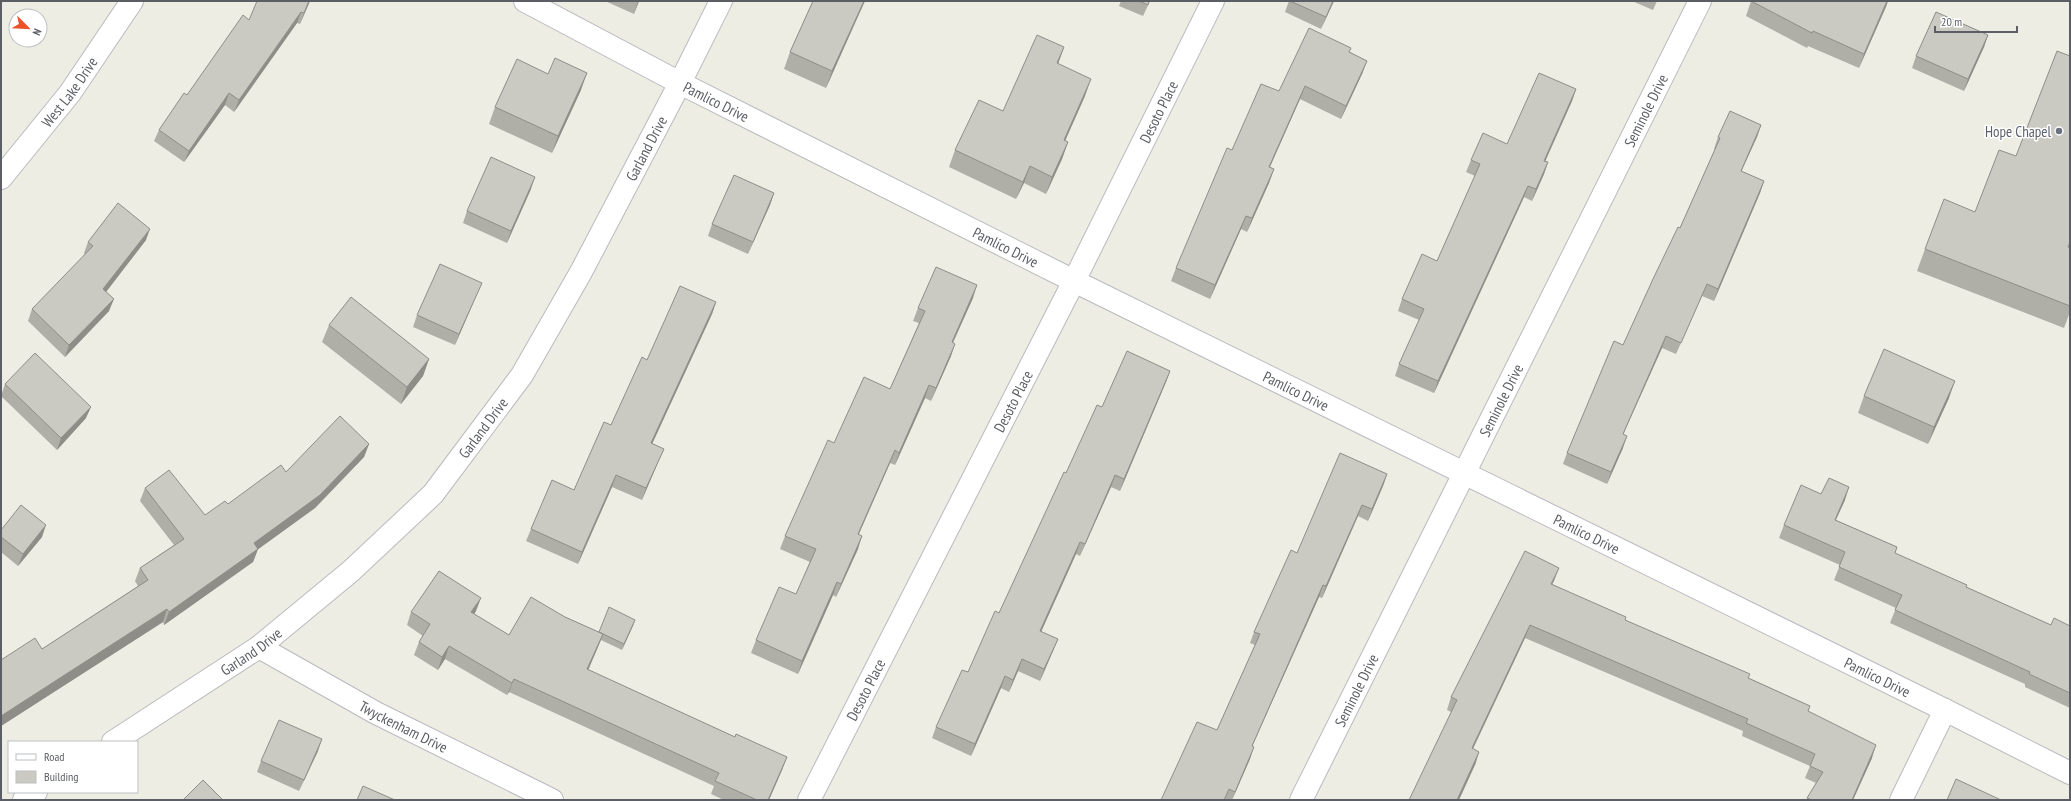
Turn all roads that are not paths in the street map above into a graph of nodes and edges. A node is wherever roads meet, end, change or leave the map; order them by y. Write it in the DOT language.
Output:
graph roads {
  1 [pos="132,1"];
  2 [pos="525,1"];
  3 [pos="721,1"];
  4 [pos="1213,1"];
  5 [pos="1700,1"];
  6 [pos="680,83"];
  7 [pos="1,178"];
  8 [pos="1074,281"];
  9 [pos="1464,472"];
  10 [pos="259,647"];
  11 [pos="1945,710"];
  12 [pos="115,741"];
  13 [pos="2070,774"];
  14 [pos="34,793"];
  15 [pos="24,800"];
  16 [pos="552,800"];
  17 [pos="809,800"];
  18 [pos="1301,800"];
  19 [pos="1901,800"];
  1 -- 7 [label="street, West Lake Drive"];
  2 -- 6 [label="street, Pamlico Drive"];
  3 -- 6 [label="street, Garland Drive"];
  4 -- 8 [label="street, Desoto Place"];
  5 -- 9 [label="street, Seminole Drive"];
  6 -- 8 [label="street, Pamlico Drive"];
  6 -- 10 [label="street, Garland Drive"];
  8 -- 9 [label="street, Pamlico Drive"];
  8 -- 17 [label="street, Desoto Place"];
  9 -- 11 [label="street, Pamlico Drive"];
  9 -- 18 [label="street, Seminole Drive"];
  10 -- 12 [label="street, Garland Drive"];
  10 -- 16 [label="street, Twyckenham Drive"];
  11 -- 13 [label="street, Pamlico Drive"];
  11 -- 19 [label="street"];
  14 -- 15 [label="street"];
}
